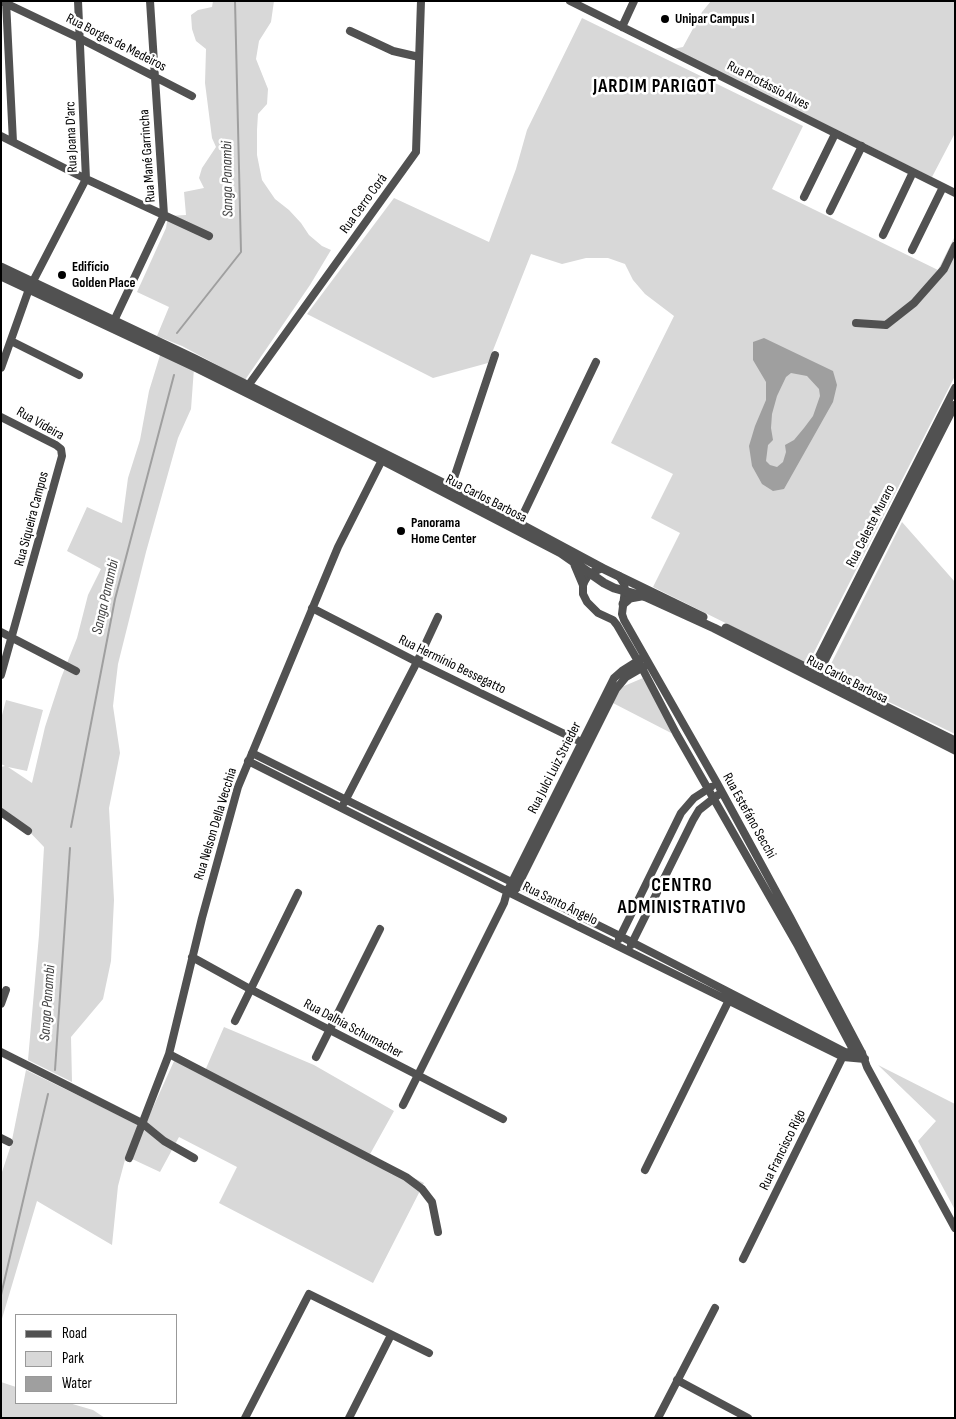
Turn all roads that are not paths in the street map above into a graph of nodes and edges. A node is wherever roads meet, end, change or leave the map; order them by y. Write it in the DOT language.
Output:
graph roads {
  1 [pos="78,1"];
  2 [pos="150,1"];
  3 [pos="570,1"];
  4 [pos="634,1"];
  5 [pos="4,2"];
  6 [pos="419,2"];
  7 [pos="622,26"];
  8 [pos="350,31"];
  9 [pos="81,39"];
  10 [pos="419,57"];
  11 [pos="155,77"];
  12 [pos="192,96"];
  13 [pos="835,134"];
  14 [pos="1,136"];
  15 [pos="13,142"];
  16 [pos="862,146"];
  17 [pos="913,172"];
  18 [pos="86,179"];
  19 [pos="943,187"];
  20 [pos="955,192"];
  21 [pos="804,197"];
  22 [pos="830,211"];
  23 [pos="164,215"];
  24 [pos="883,235"];
  25 [pos="209,236"];
  26 [pos="955,246"];
  27 [pos="912,250"];
  28 [pos="1,267"];
  29 [pos="1,276"];
  30 [pos="31,285"];
  31 [pos="113,324"];
  32 [pos="856,324"];
  33 [pos="11,341"];
  34 [pos="495,355"];
  35 [pos="596,362"];
  36 [pos="1,368"];
  37 [pos="79,375"];
  38 [pos="246,388"];
  39 [pos="955,388"];
  40 [pos="955,405"];
  41 [pos="1,417"];
  42 [pos="62,456"];
  43 [pos="383,457"];
  44 [pos="451,487"];
  45 [pos="519,523"];
  46 [pos="574,563"];
  47 [pos="602,568"];
  48 [pos="588,574"];
  49 [pos="620,576"];
  50 [pos="583,584"];
  51 [pos="625,590"];
  52 [pos="646,596"];
  53 [pos="623,604"];
  54 [pos="312,608"];
  55 [pos="438,617"];
  56 [pos="715,626"];
  57 [pos="1,632"];
  58 [pos="12,638"];
  59 [pos="417,662"];
  60 [pos="644,663"];
  61 [pos="76,671"];
  62 [pos="814,674"];
  63 [pos="1,675"];
  64 [pos="955,741"];
  65 [pos="581,742"];
  66 [pos="955,750"];
  67 [pos="252,753"];
  68 [pos="248,761"];
  69 [pos="717,783"];
  70 [pos="709,788"];
  71 [pos="722,792"];
  72 [pos="714,798"];
  73 [pos="344,804"];
  74 [pos="1,812"];
  75 [pos="28,831"];
  76 [pos="515,884"];
  77 [pos="509,893"];
  78 [pos="298,894"];
  79 [pos="787,918"];
  80 [pos="380,929"];
  81 [pos="620,936"];
  82 [pos="632,942"];
  83 [pos="616,946"];
  84 [pos="628,952"];
  85 [pos="192,957"];
  86 [pos="250,989"];
  87 [pos="6,990"];
  88 [pos="731,997"];
  89 [pos="1,1004"];
  90 [pos="235,1021"];
  91 [pos="329,1030"];
  92 [pos="1,1052"];
  93 [pos="169,1054"];
  94 [pos="844,1054"];
  95 [pos="316,1057"];
  96 [pos="861,1058"];
  97 [pos="418,1077"];
  98 [pos="403,1105"];
  99 [pos="503,1119"];
  100 [pos="142,1123"];
  101 [pos="1,1138"];
  102 [pos="9,1142"];
  103 [pos="129,1158"];
  104 [pos="194,1158"];
  105 [pos="644,1170"];
  106 [pos="955,1228"];
  107 [pos="438,1232"];
  108 [pos="742,1259"];
  109 [pos="715,1308"];
  110 [pos="391,1334"];
  111 [pos="429,1353"];
  112 [pos="677,1380"];
  113 [pos="245,1418"];
  114 [pos="349,1418"];
  115 [pos="658,1418"];
  116 [pos="748,1418"];
  1 -- 9 [label="street, Rua Joana D'arc"];
  2 -- 11 [label="street, Rua Mané Garrincha"];
  3 -- 7 [label="street, Rua Protássio Alves"];
  4 -- 7 [label="street"];
  5 -- 9 [label="street, Rua Borges de Medeiros"];
  5 -- 15 [label="street"];
  6 -- 10 [label="street, Rua Cerro Corá"];
  7 -- 13 [label="street, Rua Protássio Alves"];
  8 -- 10 [label="street"];
  9 -- 11 [label="street, Rua Borges de Medeiros"];
  9 -- 18 [label="street, Rua Joana D'arc"];
  10 -- 38 [label="street, Rua Cerro Corá"];
  11 -- 12 [label="street, Rua Borges de Medeiros"];
  11 -- 23 [label="street, Rua Mané Garrincha"];
  13 -- 16 [label="street, Rua Protássio Alves"];
  13 -- 21 [label="street"];
  14 -- 15 [label="street"];
  15 -- 18 [label="street"];
  16 -- 17 [label="street, Rua Protássio Alves"];
  16 -- 22 [label="street"];
  17 -- 19 [label="street, Rua Protássio Alves"];
  17 -- 24 [label="street"];
  18 -- 23 [label="street"];
  18 -- 30 [label="street, Rua Joana D'arc"];
  19 -- 20 [label="street, Rua Protássio Alves"];
  19 -- 27 [label="street"];
  23 -- 25 [label="street"];
  23 -- 31 [label="street, Rua Mané Garrincha"];
  26 -- 32 [label="street"];
  28 -- 30 [label="street, Rua Carlos Barbosa"];
  29 -- 30 [label="street, Rua Carlos Barbosa"];
  30 -- 31 [label="street, Rua Carlos Barbosa"];
  30 -- 33 [label="street, Rua Joana D'arc"];
  31 -- 38 [label="street, Rua Carlos Barbosa"];
  33 -- 36 [label="street, Rua Joana D'arc"];
  33 -- 37 [label="street"];
  34 -- 44 [label="street"];
  35 -- 45 [label="street"];
  38 -- 43 [label="street, Rua Carlos Barbosa"];
  39 -- 62 [label="street, Rua Celeste Muraro"];
  40 -- 62 [label="street, Rua Celeste Muraro"];
  41 -- 42 [label="street, Rua Videira"];
  42 -- 58 [label="street, Rua Siqueira Campos"];
  43 -- 44 [label="street, Rua Carlos Barbosa"];
  43 -- 46 [label="street, Rua Carlos Barbosa"];
  43 -- 54 [label="street, Rua Nelson Della Vecchia"];
  44 -- 45 [label="street, Rua Carlos Barbosa"];
  45 -- 47 [label="street, Rua Carlos Barbosa"];
  46 -- 48 [label="street, Rua Carlos Barbosa"];
  46 -- 50 [label="street"];
  47 -- 48 [label="street"];
  47 -- 49 [label="street, Rua Carlos Barbosa"];
  48 -- 50 [label="street"];
  48 -- 51 [label="street, Rua Carlos Barbosa"];
  49 -- 51 [label="street, Rua Estefáno Secchi"];
  49 -- 56 [label="street, Rua Carlos Barbosa"];
  50 -- 60 [label="street"];
  51 -- 52 [label="street, Rua Carlos Barbosa"];
  51 -- 53 [label="street, Rua Estefáno Secchi"];
  52 -- 53 [label="street"];
  52 -- 56 [label="street, Rua Carlos Barbosa"];
  53 -- 60 [label="street, Rua Estefáno Secchi"];
  54 -- 59 [label="street, Rua Hermínio Bessegatto"];
  54 -- 67 [label="street, Rua Nelson Della Vecchia"];
  55 -- 59 [label="street"];
  56 -- 62 [label="street, Rua Carlos Barbosa"];
  57 -- 58 [label="street"];
  58 -- 61 [label="street"];
  58 -- 63 [label="street, Rua Siqueira Campos"];
  59 -- 65 [label="street, Rua Hermínio Bessegatto"];
  59 -- 73 [label="street"];
  60 -- 65 [label="street, Rua Julci Luiz Strieder"];
  60 -- 69 [label="street, Rua Estefáno Secchi"];
  60 -- 70 [label="street"];
  60 -- 76 [label="street, Rua Julci Luiz Strieder"];
  62 -- 64 [label="street, Rua Carlos Barbosa"];
  62 -- 66 [label="street, Rua Carlos Barbosa"];
  65 -- 76 [label="street, Rua Julci Luiz Strieder"];
  67 -- 68 [label="street, Rua Nelson Della Vecchia"];
  67 -- 73 [label="street, Rua Santo Ângelo"];
  68 -- 73 [label="street, Rua Santo Ângelo"];
  68 -- 85 [label="street, Rua Nelson Della Vecchia"];
  69 -- 70 [label="street"];
  69 -- 71 [label="street, Rua Estefáno Secchi"];
  70 -- 72 [label="street"];
  70 -- 81 [label="street"];
  71 -- 72 [label="street"];
  71 -- 79 [label="street, Rua Estefáno Secchi"];
  72 -- 79 [label="street"];
  72 -- 82 [label="street"];
  73 -- 76 [label="street, Rua Santo Ângelo"];
  73 -- 77 [label="street, Rua Santo Ângelo"];
  74 -- 75 [label="street"];
  76 -- 77 [label="street, Rua Julci Luiz Strieder"];
  76 -- 81 [label="street, Rua Santo Ângelo"];
  77 -- 83 [label="street, Rua Santo Ângelo"];
  77 -- 97 [label="street, Rua Julci Luiz Strieder"];
  78 -- 86 [label="street"];
  79 -- 96 [label="street"];
  80 -- 91 [label="street"];
  81 -- 82 [label="street, Rua Santo Ângelo"];
  81 -- 83 [label="street"];
  82 -- 84 [label="street"];
  82 -- 88 [label="street, Rua Santo Ângelo"];
  83 -- 84 [label="street, Rua Santo Ângelo"];
  84 -- 88 [label="street, Rua Santo Ângelo"];
  85 -- 86 [label="street, Rua Dalhia Schumacher"];
  85 -- 93 [label="street, Rua Nelson Della Vecchia"];
  86 -- 90 [label="street"];
  86 -- 91 [label="street, Rua Dalhia Schumacher"];
  87 -- 89 [label="street"];
  88 -- 94 [label="street, Rua Santo Ângelo"];
  88 -- 105 [label="street"];
  91 -- 95 [label="street"];
  91 -- 97 [label="street, Rua Dalhia Schumacher"];
  92 -- 100 [label="street"];
  93 -- 100 [label="street, Rua Nelson Della Vecchia"];
  93 -- 107 [label="street"];
  94 -- 96 [label="street, Rua Santo Ângelo"];
  94 -- 108 [label="street, Rua Francisco Rigo"];
  96 -- 106 [label="street"];
  97 -- 98 [label="street, Rua Julci Luiz Strieder"];
  97 -- 99 [label="street, Rua Dalhia Schumacher"];
  100 -- 103 [label="street, Rua Nelson Della Vecchia"];
  100 -- 104 [label="street"];
  101 -- 102 [label="street"];
  109 -- 112 [label="street"];
  110 -- 111 [label="street"];
  110 -- 113 [label="street"];
  110 -- 114 [label="street"];
  112 -- 115 [label="street"];
  112 -- 116 [label="street"];
}
